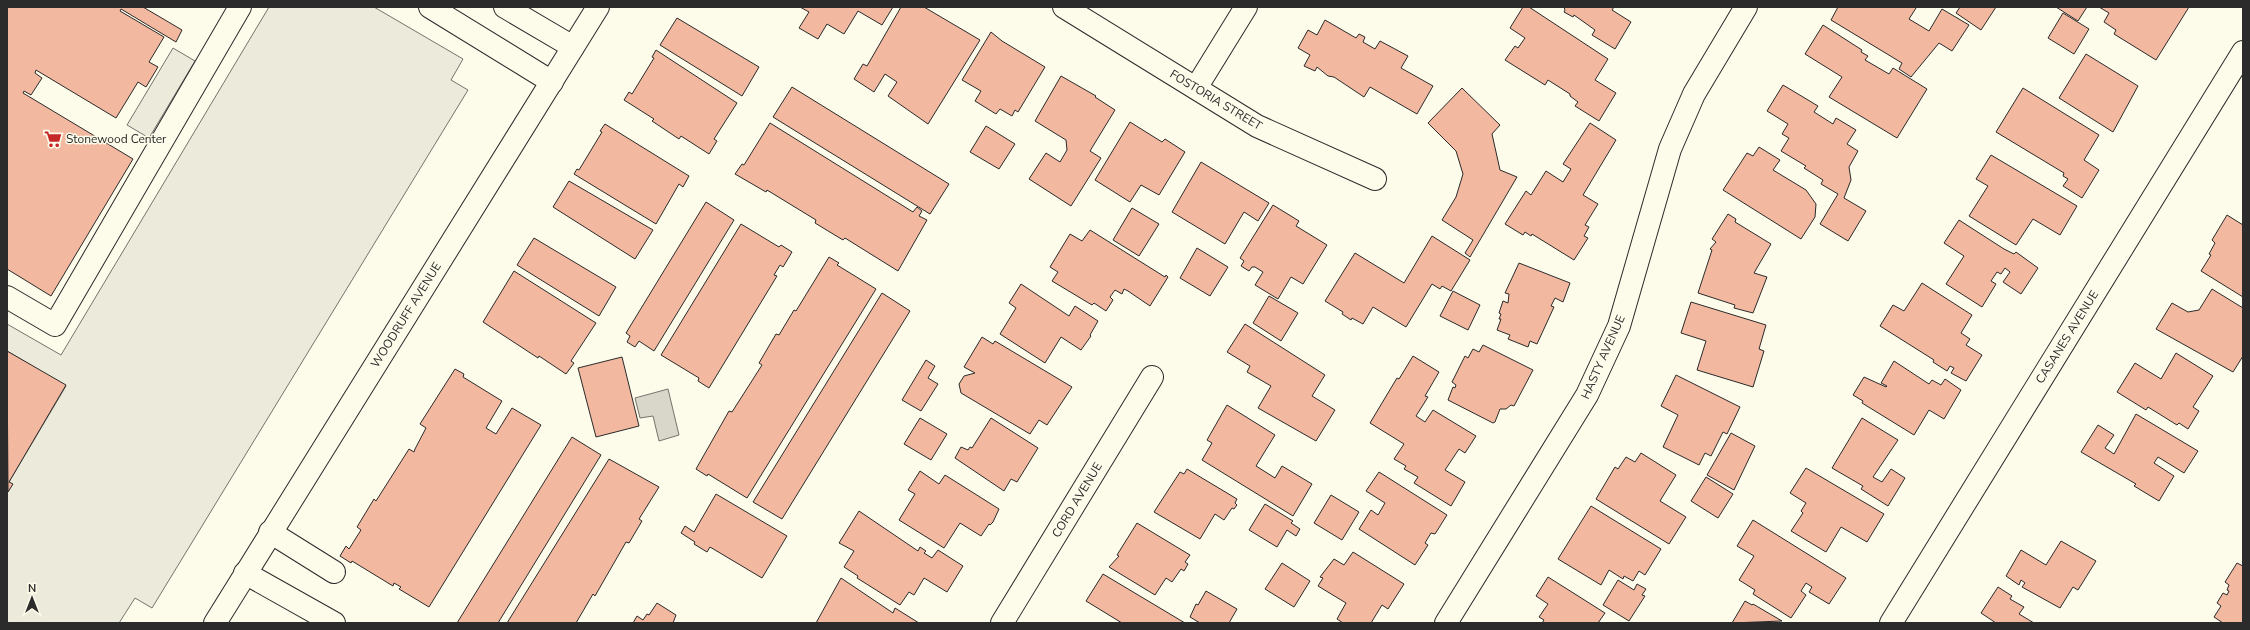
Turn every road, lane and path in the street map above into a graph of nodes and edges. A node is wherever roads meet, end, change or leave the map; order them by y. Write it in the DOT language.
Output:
graph roads {
  1 [pos="240,7"];
  2 [pos="430,7"];
  3 [pos="505,7"];
  4 [pos="598,7"];
  5 [pos="1064,7"];
  6 [pos="1246,7"];
  7 [pos="1746,7"];
  8 [pos="573,47"];
  9 [pos="2243,52"];
  10 [pos="552,82"];
  11 [pos="1196,88"];
  12 [pos="1375,179"];
  13 [pos="7,297"];
  14 [pos="1152,377"];
  15 [pos="270,532"];
  16 [pos="334,572"];
  17 [pos="245,574"];
  18 [pos="215,623"];
  19 [pos="334,623"];
  20 [pos="1002,623"];
  21 [pos="1446,623"];
  22 [pos="1891,623"];
  1 -- 13 [label="street"];
  2 -- 10 [label="street"];
  3 -- 8 [label="street"];
  4 -- 8 [label="street, WOODRUFF AVENUE"];
  5 -- 11 [label="street, FOSTORIA STREET"];
  6 -- 11 [label="street"];
  7 -- 21 [label="street, HASTY AVENUE"];
  8 -- 10 [label="street, WOODRUFF AVENUE"];
  9 -- 22 [label="street, CASANES AVENUE"];
  10 -- 15 [label="street, WOODRUFF AVENUE"];
  11 -- 12 [label="street, FOSTORIA STREET"];
  14 -- 20 [label="street, CORD AVENUE"];
  15 -- 16 [label="street"];
  15 -- 17 [label="street, WOODRUFF AVENUE"];
  17 -- 18 [label="street, WOODRUFF AVENUE"];
  17 -- 19 [label="street"];
}
